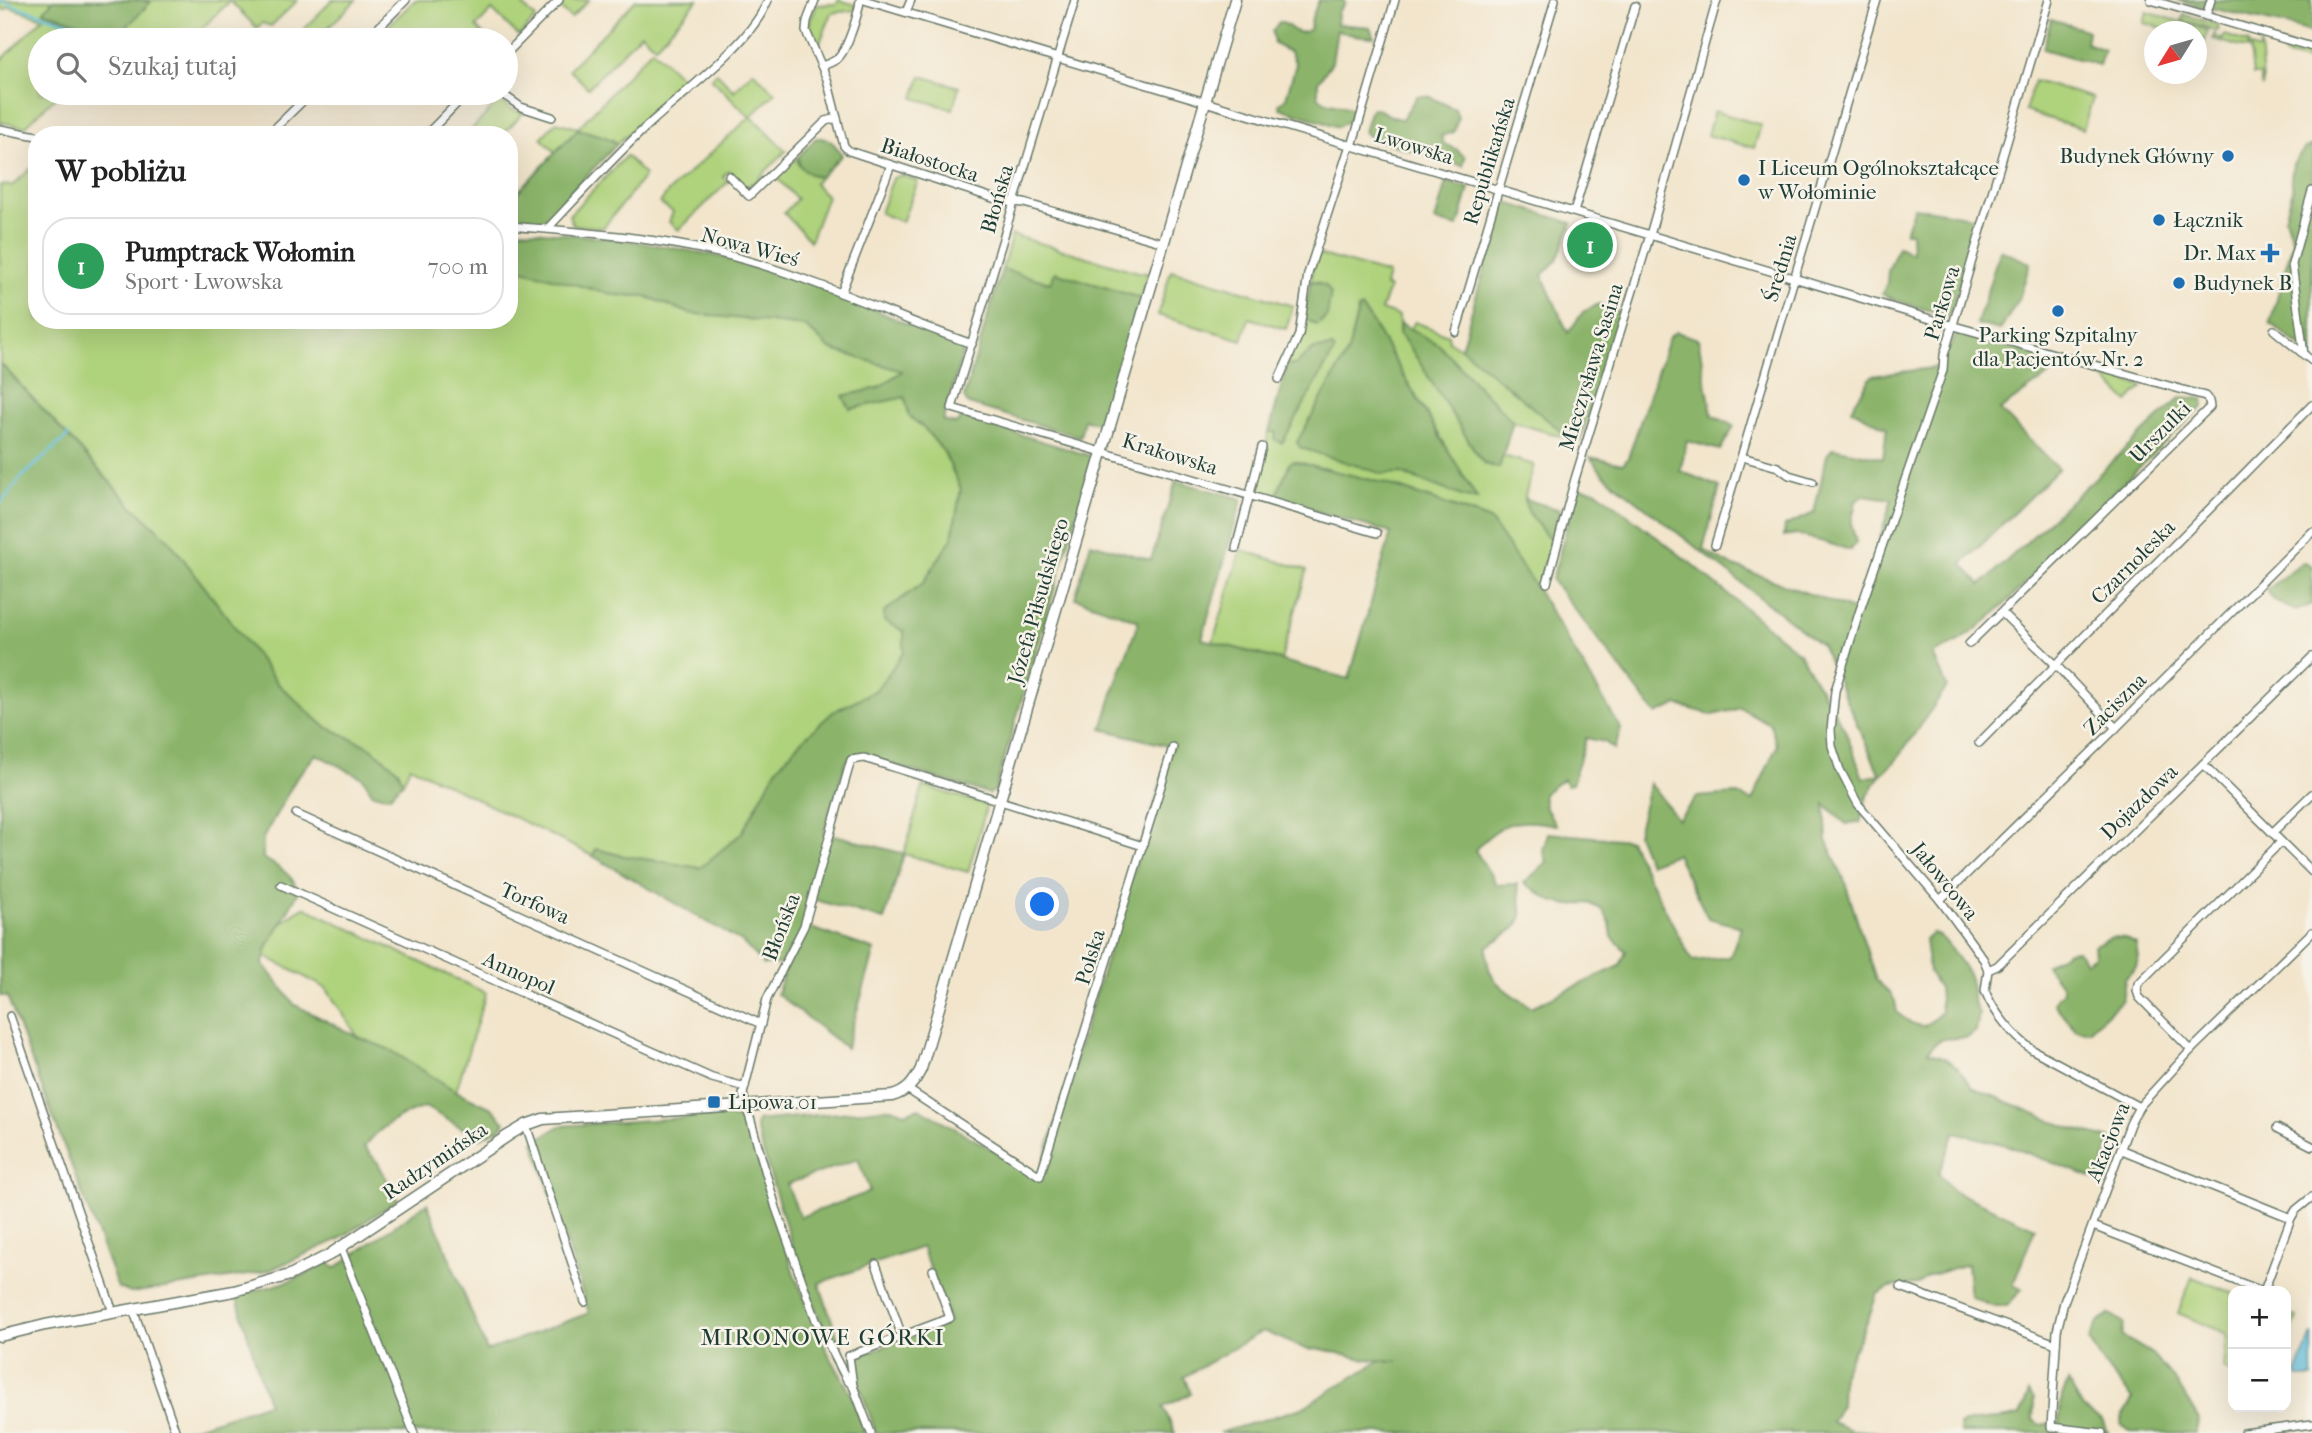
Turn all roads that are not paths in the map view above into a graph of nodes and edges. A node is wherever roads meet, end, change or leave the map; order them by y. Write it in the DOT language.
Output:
graph roads {
  1 [pos="405,0"];
  2 [pos="559,0"];
  3 [pos="768,0"];
  4 [pos="814,0"];
  5 [pos="862,0"];
  6 [pos="911,0"];
  7 [pos="1075,0"];
  8 [pos="1235,0"];
  9 [pos="1395,0"];
  10 [pos="1555,0"];
  11 [pos="1717,0"];
  12 [pos="1877,0"];
  13 [pos="2049,0"];
  14 [pos="2151,0"];
  15 [pos="2211,0"];
  16 [pos="1635,6"];
  17 [pos="906,12"];
  18 [pos="2206,16"];
  19 [pos="378,28"];
  20 [pos="518,42"];
  21 [pos="2312,47"];
  22 [pos="1058,57"];
  23 [pos="822,66"];
  24 [pos="1205,102"];
  25 [pos="299,105"];
  26 [pos="455,105"];
  27 [pos="518,105"];
  28 [pos="552,117"];
  29 [pos="837,118"];
  30 [pos="277,126"];
  31 [pos="435,126"];
  32 [pos="0,129"];
  33 [pos="28,134"];
  34 [pos="1351,145"];
  35 [pos="891,165"];
  36 [pos="729,176"];
  37 [pos="1500,190"];
  38 [pos="2312,191"];
  39 [pos="1014,203"];
  40 [pos="1574,212"];
  41 [pos="518,226"];
  42 [pos="548,228"];
  43 [pos="1650,235"];
  44 [pos="1164,243"];
  45 [pos="1795,278"];
  46 [pos="841,293"];
  47 [pos="1954,326"];
  48 [pos="2274,330"];
  49 [pos="1456,332"];
  50 [pos="972,344"];
  51 [pos="2304,355"];
  52 [pos="2312,361"];
  53 [pos="1279,379"];
  54 [pos="2312,405"];
  55 [pos="952,408"];
  56 [pos="1262,447"];
  57 [pos="1102,452"];
  58 [pos="1742,457"];
  59 [pos="1813,482"];
  60 [pos="1248,496"];
  61 [pos="2312,532"];
  62 [pos="1377,533"];
  63 [pos="1715,545"];
  64 [pos="1236,548"];
  65 [pos="1547,583"];
  66 [pos="1859,612"];
  67 [pos="2002,613"];
  68 [pos="1969,644"];
  69 [pos="2312,657"];
  70 [pos="2056,665"];
  71 [pos="2116,728"];
  72 [pos="1979,743"];
  73 [pos="1173,747"];
  74 [pos="2203,764"];
  75 [pos="2312,794"];
  76 [pos="999,801"];
  77 [pos="296,814"];
  78 [pos="2272,833"];
  79 [pos="2281,842"];
  80 [pos="1143,846"];
  81 [pos="2312,872"];
  82 [pos="281,885"];
  83 [pos="1940,900"];
  84 [pos="2312,932"];
  85 [pos="1988,970"];
  86 [pos="10,1016"];
  87 [pos="761,1024"];
  88 [pos="2191,1050"];
  89 [pos="745,1087"];
  90 [pos="907,1089"];
  91 [pos="745,1105"];
  92 [pos="2139,1107"];
  93 [pos="526,1125"];
  94 [pos="2277,1128"];
  95 [pos="2312,1146"];
  96 [pos="2122,1150"];
  97 [pos="2312,1196"];
  98 [pos="2291,1219"];
  99 [pos="2094,1226"];
  100 [pos="341,1248"];
  101 [pos="876,1265"];
  102 [pos="933,1270"];
  103 [pos="2250,1286"];
  104 [pos="2265,1286"];
  105 [pos="1901,1287"];
  106 [pos="585,1302"];
  107 [pos="133,1309"];
  108 [pos="113,1312"];
  109 [pos="0,1336"];
  110 [pos="902,1336"];
  111 [pos="2056,1343"];
  112 [pos="853,1387"];
  113 [pos="2312,1424"];
  114 [pos="176,1433"];
  115 [pos="414,1433"];
  116 [pos="872,1433"];
  117 [pos="2102,1433"];
  118 [pos="2244,1433"];
  1 -- 19 [label="street"];
  2 -- 20 [label="street"];
  3 -- 42 [label="street"];
  4 -- 23 [label="street"];
  5 -- 17 [label="street, Lwowska"];
  5 -- 23 [label="street"];
  6 -- 17 [label="street"];
  7 -- 22 [label="street, Błońska"];
  8 -- 24 [label="street, Józefa Piłsudskiego"];
  9 -- 34 [label="street"];
  10 -- 37 [label="street, Republikańska"];
  11 -- 43 [label="street, Mieczysława Sasina"];
  12 -- 45 [label="street, Średnia"];
  13 -- 47 [label="street, Parkowa"];
  14 -- 18 [label="street"];
  15 -- 18 [label="street"];
  16 -- 40 [label="street"];
  17 -- 22 [label="street, Lwowska"];
  18 -- 21 [label="street"];
  22 -- 24 [label="street, Lwowska"];
  22 -- 39 [label="street, Błońska"];
  23 -- 29 [label="street"];
  24 -- 34 [label="street, Lwowska"];
  24 -- 44 [label="street, Józefa Piłsudskiego"];
  25 -- 30 [label="street"];
  26 -- 31 [label="street"];
  27 -- 28 [label="street"];
  29 -- 35 [label="street, Białostocka"];
  29 -- 36 [label="street"];
  32 -- 33 [label="street"];
  34 -- 37 [label="street, Lwowska"];
  34 -- 53 [label="street"];
  35 -- 39 [label="street, Białostocka"];
  35 -- 46 [label="street"];
  37 -- 40 [label="street, Lwowska"];
  37 -- 49 [label="street, Republikańska"];
  38 -- 51 [label="street"];
  39 -- 44 [label="street, Białostocka"];
  39 -- 50 [label="street, Błońska"];
  40 -- 43 [label="street, Lwowska"];
  41 -- 42 [label="street, Nowa Wieś"];
  42 -- 46 [label="street, Nowa Wieś"];
  43 -- 45 [label="street, Lwowska"];
  43 -- 65 [label="street, Mieczysława Sasina"];
  44 -- 57 [label="street, Józefa Piłsudskiego"];
  45 -- 47 [label="street, Lwowska"];
  45 -- 58 [label="street, Średnia"];
  46 -- 50 [label="street, Nowa Wieś"];
  47 -- 66 [label="street, Parkowa"];
  47 -- 67 [label="street, Urszulki"];
  48 -- 51 [label="street"];
  50 -- 55 [label="street, Błońska"];
  51 -- 52 [label="street"];
  54 -- 70 [label="street, Czarnoleska"];
  55 -- 57 [label="street, Krakowska"];
  56 -- 60 [label="street"];
  57 -- 60 [label="street, Krakowska"];
  57 -- 76 [label="street, Józefa Piłsudskiego"];
  58 -- 59 [label="street"];
  58 -- 63 [label="street, Średnia"];
  60 -- 62 [label="street, Krakowska"];
  60 -- 64 [label="street"];
  61 -- 71 [label="street, Zaciszna"];
  66 -- 83 [label="street, Jałowcowa"];
  67 -- 68 [label="street, Urszulki"];
  67 -- 70 [label="street"];
  69 -- 74 [label="street, Dojazdowa"];
  70 -- 71 [label="street"];
  70 -- 72 [label="street, Czarnoleska"];
  71 -- 83 [label="street, Zaciszna"];
  73 -- 80 [label="street, Polska"];
  74 -- 78 [label="street"];
  74 -- 85 [label="street, Dojazdowa"];
  75 -- 78 [label="street"];
  76 -- 80 [label="street"];
  76 -- 87 [label="street, Błońska"];
  76 -- 90 [label="street, Józefa Piłsudskiego"];
  77 -- 87 [label="street, Torfowa"];
  78 -- 79 [label="street"];
  79 -- 81 [label="street"];
  79 -- 88 [label="street"];
  80 -- 90 [label="street, Polska"];
  82 -- 89 [label="street, Annopol"];
  83 -- 85 [label="street, Jałowcowa"];
  84 -- 88 [label="street, Akacjowa"];
  85 -- 92 [label="street, Jałowcowa"];
  86 -- 108 [label="street"];
  87 -- 89 [label="street, Błońska"];
  88 -- 92 [label="street, Akacjowa"];
  89 -- 91 [label="street, Błońska"];
  90 -- 91 [label="street, Radzymińska"];
  91 -- 93 [label="street, Radzymińska"];
  91 -- 112 [label="street, Błońska"];
  92 -- 96 [label="street, Akacjowa"];
  93 -- 100 [label="street, Radzymińska"];
  93 -- 106 [label="street"];
  94 -- 95 [label="street"];
  96 -- 98 [label="street"];
  96 -- 99 [label="street, Akacjowa"];
  97 -- 98 [label="street"];
  98 -- 104 [label="street"];
  99 -- 103 [label="street"];
  99 -- 111 [label="street, Akacjowa"];
  100 -- 107 [label="street, Radzymińska"];
  100 -- 115 [label="street"];
  101 -- 110 [label="street"];
  102 -- 110 [label="street"];
  105 -- 111 [label="street"];
  107 -- 108 [label="street, Radzymińska"];
  107 -- 114 [label="street"];
  108 -- 109 [label="street, Radzymińska"];
  110 -- 112 [label="street"];
  111 -- 117 [label="street, Akacjowa"];
  112 -- 116 [label="street"];
  113 -- 118 [label="street"];
}
